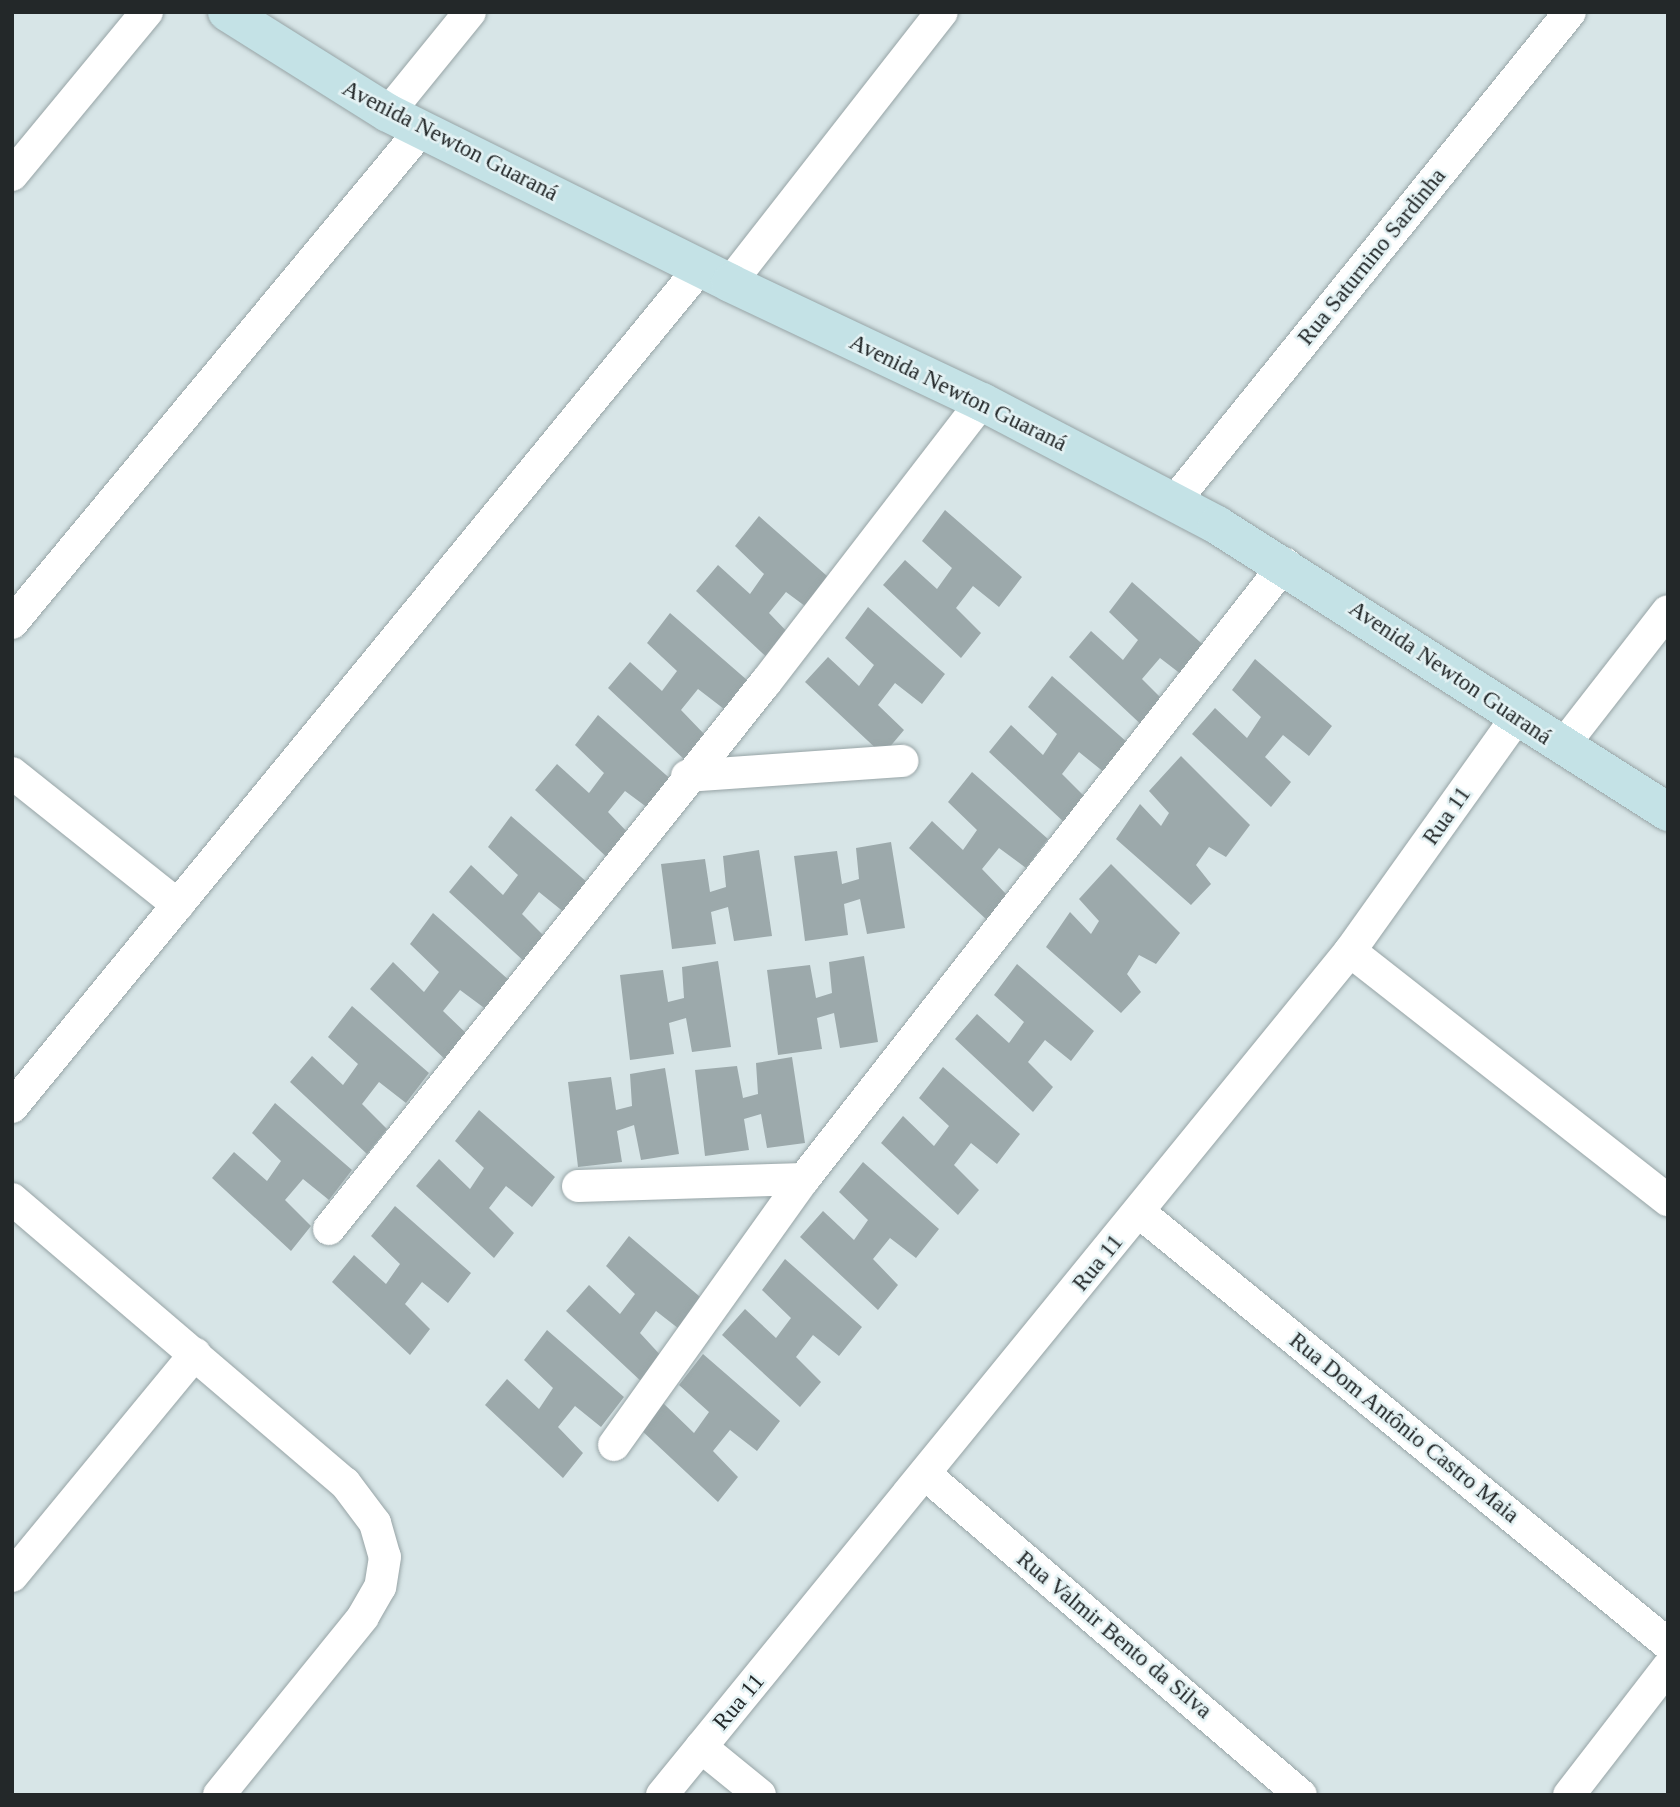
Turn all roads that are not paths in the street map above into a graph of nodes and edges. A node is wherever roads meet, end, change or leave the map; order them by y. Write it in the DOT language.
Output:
graph roads {
  1 [pos="147,12"];
  2 [pos="227,12"];
  3 [pos="470,12"];
  4 [pos="942,12"];
  5 [pos="1570,12"];
  6 [pos="405,121"];
  7 [pos="12,175"];
  8 [pos="715,276"];
  9 [pos="982,402"];
  10 [pos="1174,502"];
  11 [pos="1285,564"];
  12 [pos="1668,611"];
  13 [pos="12,623"];
  14 [pos="1516,718"];
  15 [pos="1562,747"];
  16 [pos="902,761"];
  17 [pos="12,773"];
  18 [pos="687,776"];
  19 [pos="1668,812"];
  20 [pos="178,905"];
  21 [pos="1350,951"];
  22 [pos="12,1107"];
  23 [pos="804,1180"];
  24 [pos="579,1186"];
  25 [pos="12,1199"];
  26 [pos="1668,1200"];
  27 [pos="1139,1212"];
  28 [pos="329,1229"];
  29 [pos="195,1354"];
  30 [pos="614,1445"];
  31 [pos="926,1475"];
  32 [pos="12,1576"];
  33 [pos="1668,1644"];
  34 [pos="1668,1667"];
  35 [pos="701,1747"];
  36 [pos="219,1795"];
  37 [pos="662,1795"];
  38 [pos="760,1795"];
  39 [pos="1301,1795"];
  40 [pos="1569,1795"];
  1 -- 7 [label="street"];
  2 -- 6 [label="main road, Avenida Newton Guaraná"];
  3 -- 6 [label="street"];
  4 -- 8 [label="street"];
  5 -- 10 [label="street, Rua Saturnino Sardinha"];
  6 -- 8 [label="main road, Avenida Newton Guaraná"];
  6 -- 13 [label="street"];
  8 -- 9 [label="main road, Avenida Newton Guaraná"];
  8 -- 20 [label="street"];
  9 -- 10 [label="main road, Avenida Newton Guaraná"];
  9 -- 18 [label="street"];
  10 -- 11 [label="main road, Avenida Newton Guaraná"];
  11 -- 14 [label="main road, Avenida Newton Guaraná"];
  11 -- 23 [label="street"];
  12 -- 15 [label="street"];
  14 -- 15 [label="main road, Avenida Newton Guaraná"];
  14 -- 21 [label="street, Rua 11"];
  15 -- 19 [label="main road, Avenida Newton Guaraná"];
  16 -- 18 [label="street"];
  17 -- 20 [label="street"];
  18 -- 28 [label="street"];
  20 -- 22 [label="street"];
  21 -- 26 [label="street"];
  21 -- 27 [label="street, Rua 11"];
  23 -- 24 [label="street"];
  23 -- 30 [label="street"];
  25 -- 29 [label="street"];
  27 -- 31 [label="street, Rua 11"];
  27 -- 33 [label="street, Rua Dom Antônio Castro Maia"];
  29 -- 32 [label="street"];
  29 -- 36 [label="street"];
  31 -- 35 [label="street, Rua 11"];
  31 -- 39 [label="street, Rua Valmir Bento da Silva"];
  34 -- 40 [label="street"];
  35 -- 37 [label="street, Rua 11"];
  35 -- 38 [label="street"];
}
